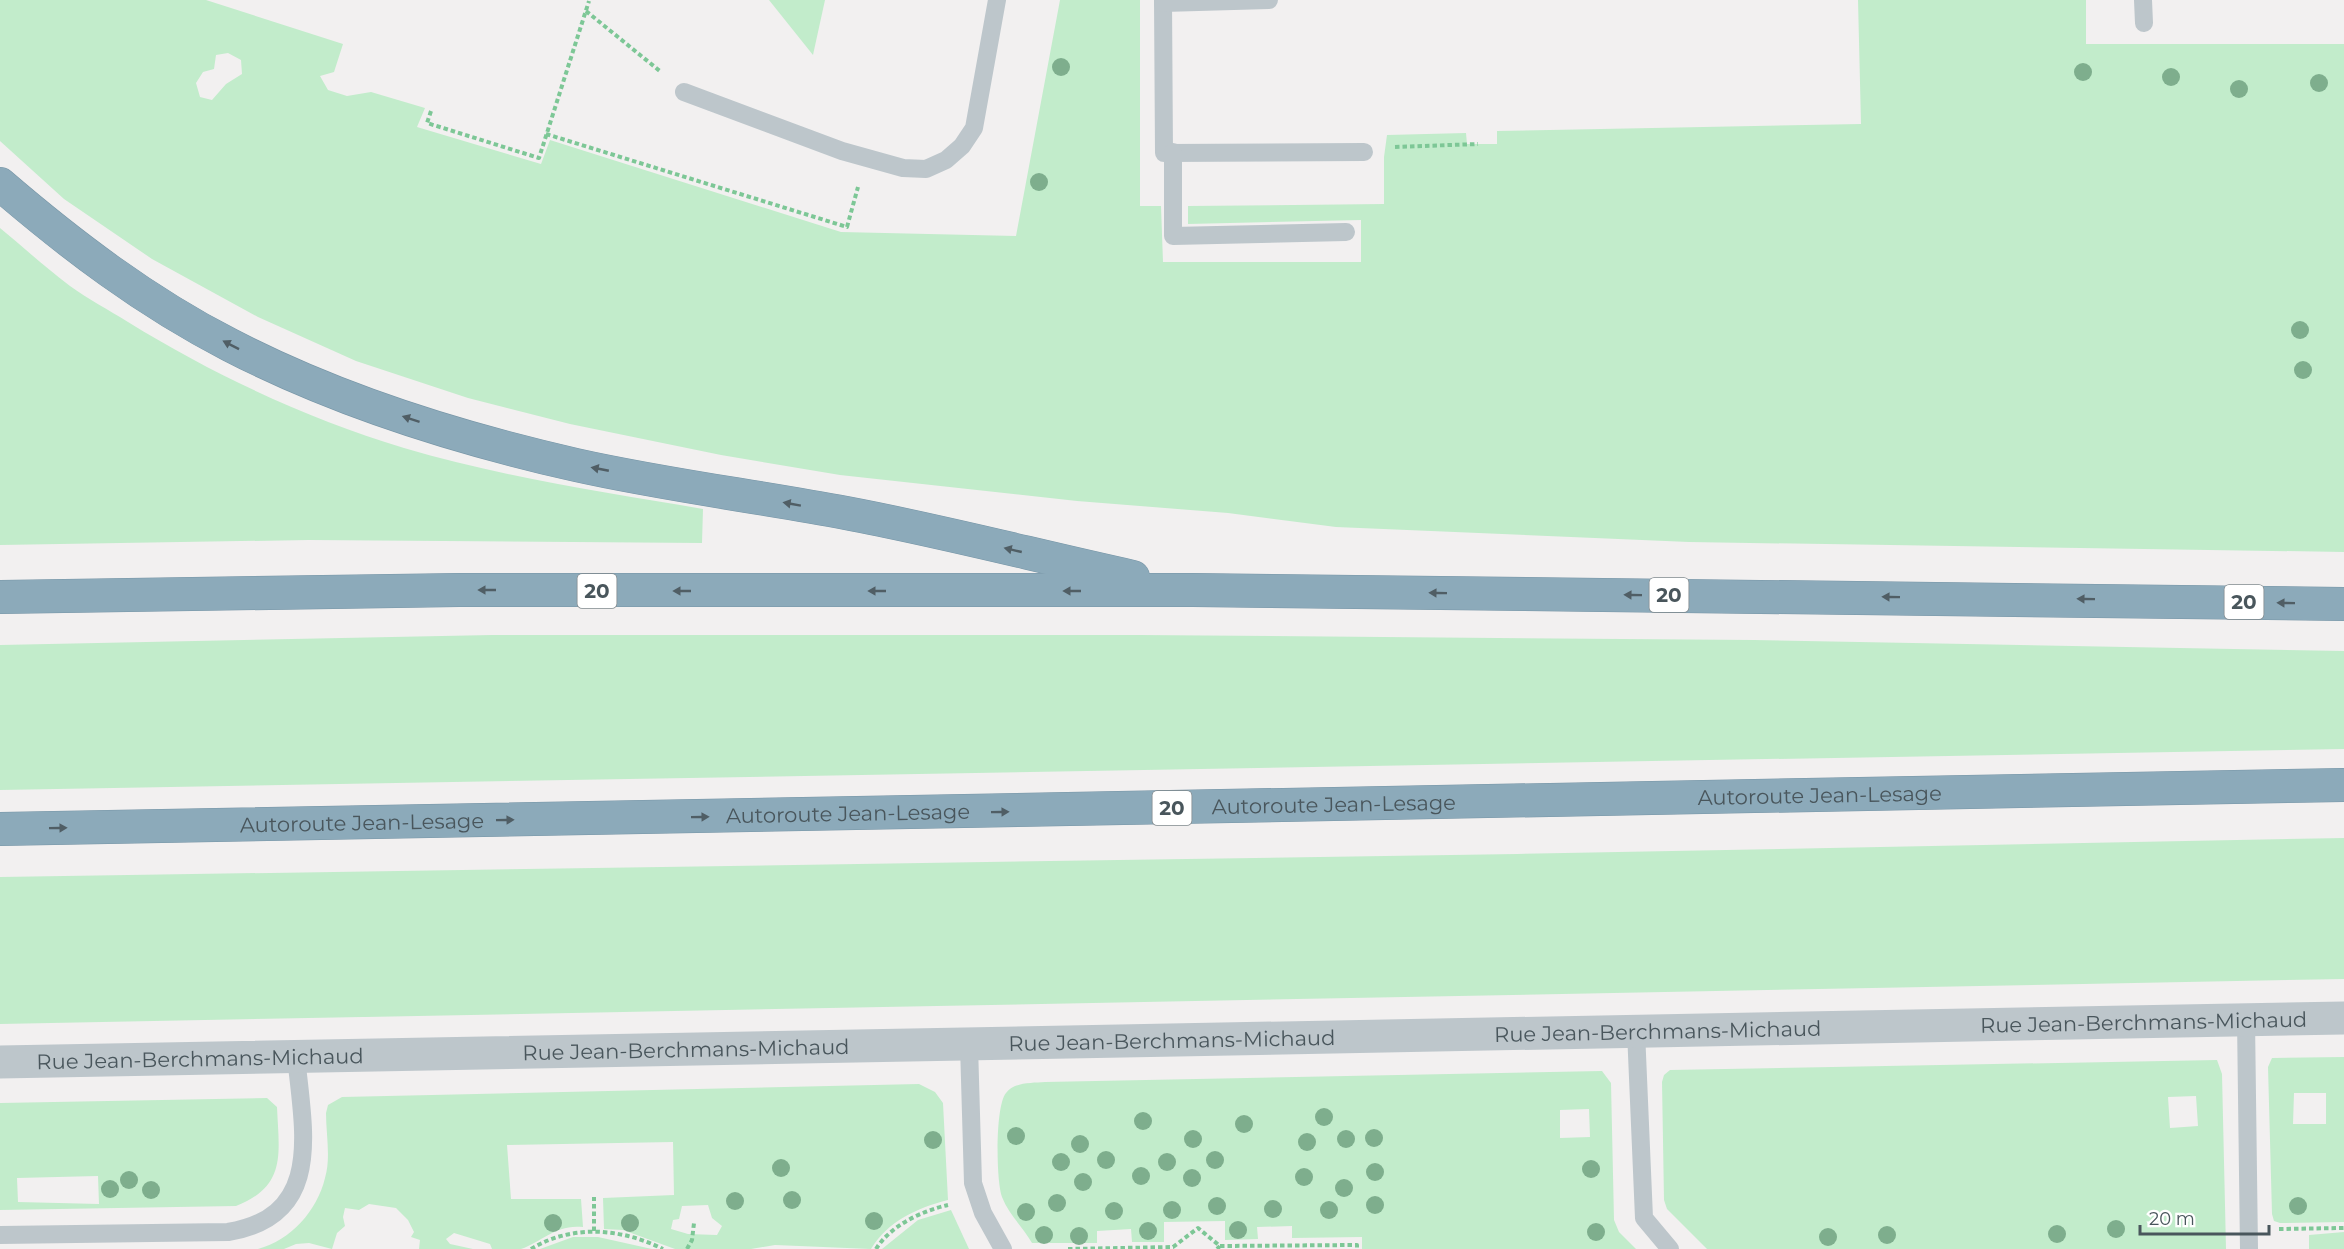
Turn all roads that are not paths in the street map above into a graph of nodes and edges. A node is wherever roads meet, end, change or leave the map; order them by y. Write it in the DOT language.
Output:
graph roads {
  1 [pos="997,0"];
  2 [pos="1269,0"];
  3 [pos="2143,0"];
  4 [pos="1163,2"];
  5 [pos="2144,23"];
  6 [pos="684,92"];
  7 [pos="1173,152"];
  8 [pos="1364,152"];
  9 [pos="0,184"];
  10 [pos="1346,232"];
  11 [pos="1193,590"];
  12 [pos="0,597"];
  13 [pos="2344,604"];
  14 [pos="2344,785"];
  15 [pos="0,829"];
  16 [pos="2344,1018"];
  17 [pos="2246,1020"];
  18 [pos="1636,1032"];
  19 [pos="969,1045"];
  20 [pos="297,1056"];
  21 [pos="0,1062"];
  22 [pos="0,1235"];
  23 [pos="1003,1249"];
  24 [pos="1670,1249"];
  25 [pos="2249,1249"];
  1 -- 6 [label="lane"];
  2 -- 4 [label="lane"];
  3 -- 5 [label="lane"];
  4 -- 7 [label="lane"];
  7 -- 8 [label="lane"];
  7 -- 10 [label="lane"];
  11 -- 9 [label="highway, one-way"];
  11 -- 12 [label="highway, 20, one-way"];
  13 -- 11 [label="highway, 20, one-way"];
  15 -- 14 [label="highway, Autoroute Jean-Lesage / 20, one-way"];
  16 -- 17 [label="street, Rue Jean-Berchmans-Michaud"];
  17 -- 18 [label="street, Rue Jean-Berchmans-Michaud"];
  17 -- 25 [label="lane"];
  18 -- 19 [label="street, Rue Jean-Berchmans-Michaud"];
  18 -- 24 [label="lane"];
  19 -- 20 [label="street, Rue Jean-Berchmans-Michaud"];
  19 -- 23 [label="lane"];
  20 -- 21 [label="street, Rue Jean-Berchmans-Michaud"];
  20 -- 22 [label="lane"];
}
